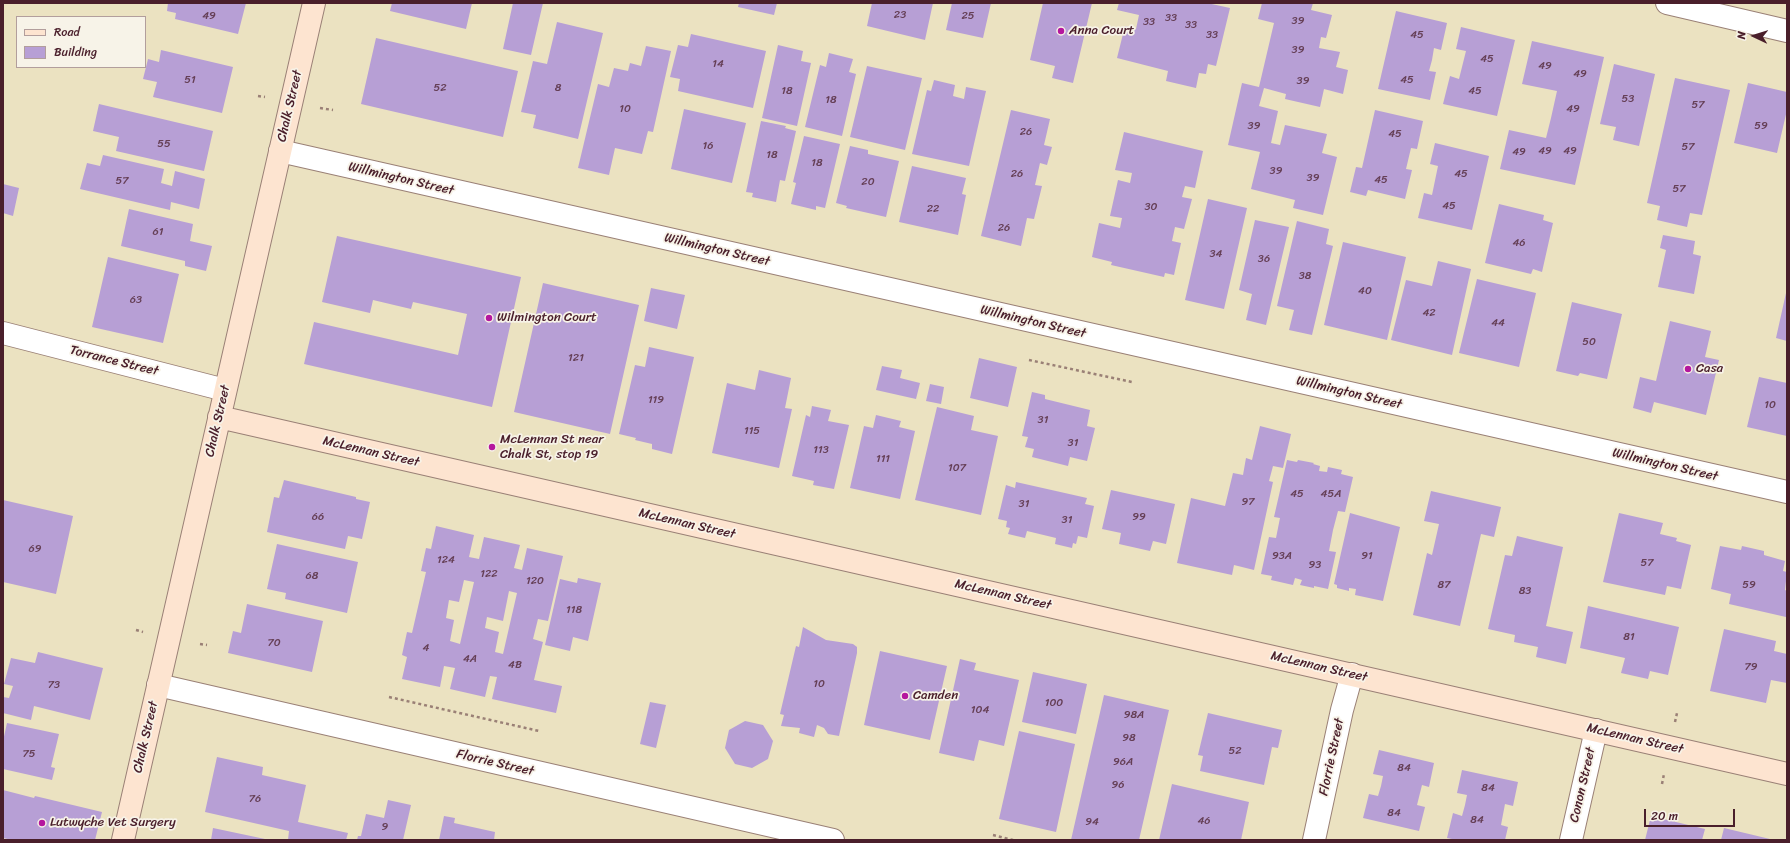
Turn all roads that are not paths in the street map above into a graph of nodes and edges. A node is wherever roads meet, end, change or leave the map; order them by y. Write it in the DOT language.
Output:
graph roads {
  1 [pos="314,3"];
  2 [pos="1667,3"];
  3 [pos="1787,31"];
  4 [pos="280,151"];
  5 [pos="3,333"];
  6 [pos="225,390"];
  7 [pos="219,417"];
  8 [pos="1787,492"];
  9 [pos="1352,674"];
  10 [pos="158,685"];
  11 [pos="1596,730"];
  12 [pos="1787,774"];
  13 [pos="123,840"];
  14 [pos="833,840"];
  15 [pos="1314,840"];
  16 [pos="1571,840"];
  1 -- 4 [label="street, Chalk Street"];
  2 -- 3 [label="street"];
  4 -- 6 [label="street, Chalk Street"];
  4 -- 8 [label="street, Willmington Street"];
  5 -- 6 [label="street, Torrance Street"];
  6 -- 7 [label="street, Chalk Street"];
  7 -- 9 [label="street, McLennan Street"];
  7 -- 10 [label="street, Chalk Street"];
  9 -- 11 [label="street, McLennan Street"];
  9 -- 15 [label="street, Florrie Street"];
  10 -- 13 [label="street, Chalk Street"];
  10 -- 14 [label="street, Florrie Street"];
  11 -- 12 [label="street, McLennan Street"];
  11 -- 16 [label="street, Conon Street"];
}
